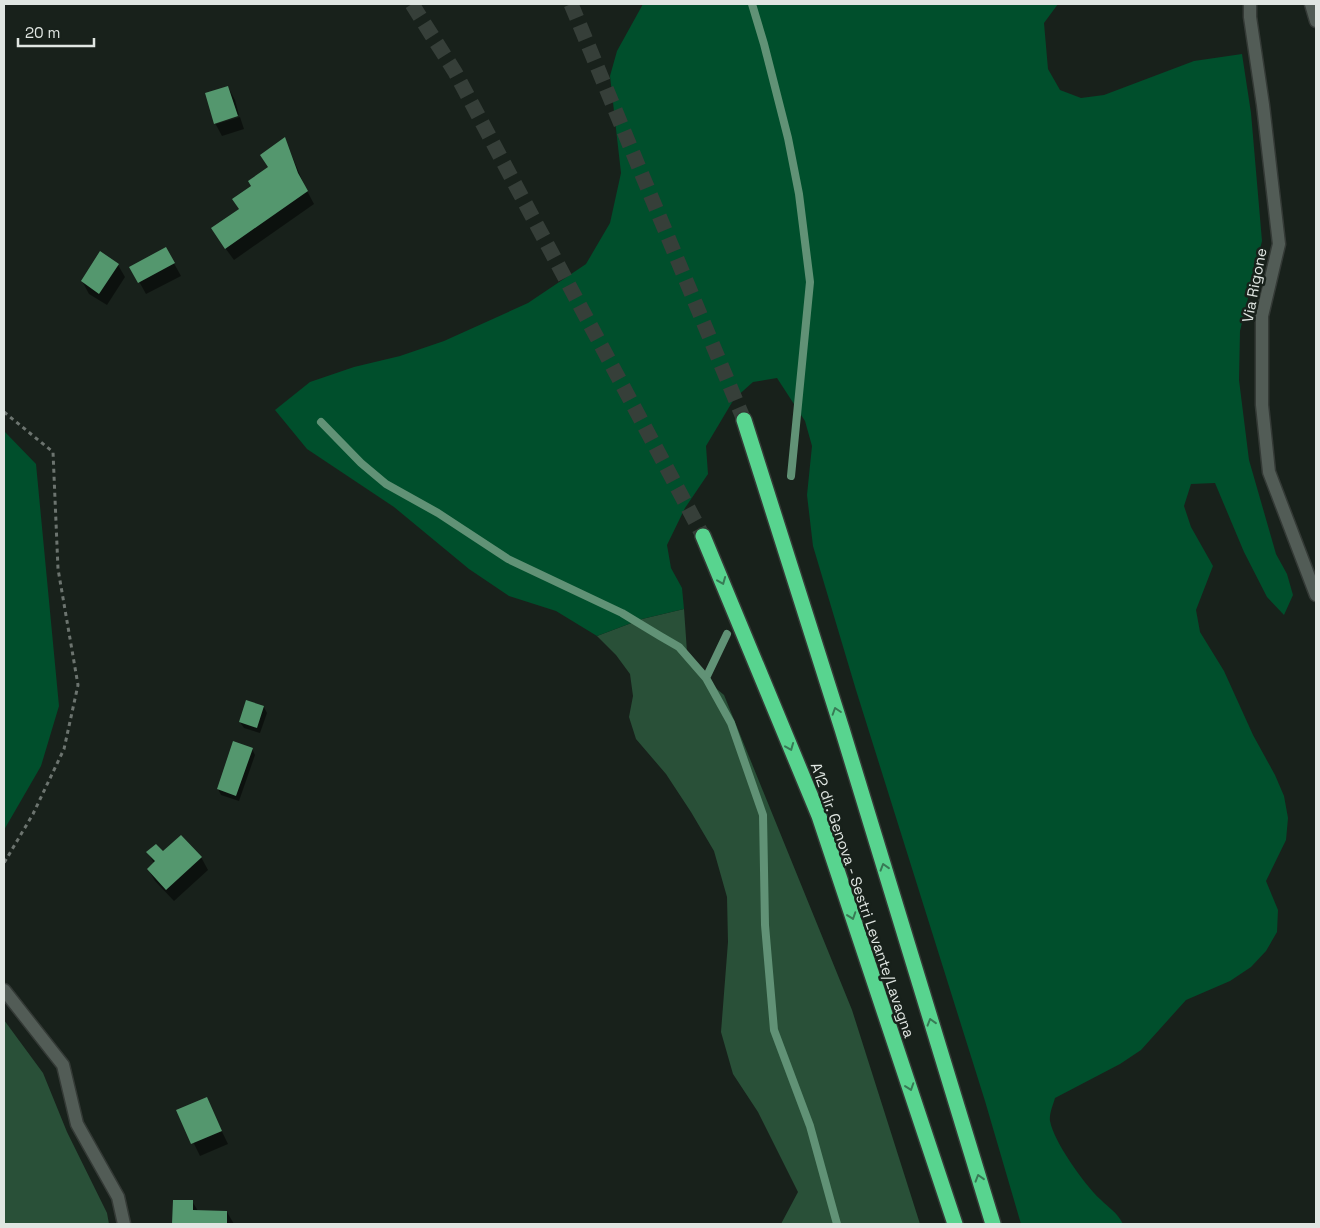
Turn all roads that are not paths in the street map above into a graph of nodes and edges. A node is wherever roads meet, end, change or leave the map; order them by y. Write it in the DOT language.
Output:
graph roads {
  1 [pos="1250,4"];
  2 [pos="1311,4"];
  3 [pos="1316,21"];
  4 [pos="744,420"];
  5 [pos="703,536"];
  6 [pos="1316,595"];
  7 [pos="4,990"];
  8 [pos="124,1224"];
  9 [pos="955,1224"];
  10 [pos="993,1224"];
  1 -- 6 [label="street, Via Rigone"];
  2 -- 3 [label="street"];
  10 -- 4 [label="highway, one-way"];
  5 -- 9 [label="highway, A12 dir. Genova - Sestri Levante/Lavagna, one-way"];
  7 -- 8 [label="street"];
}
